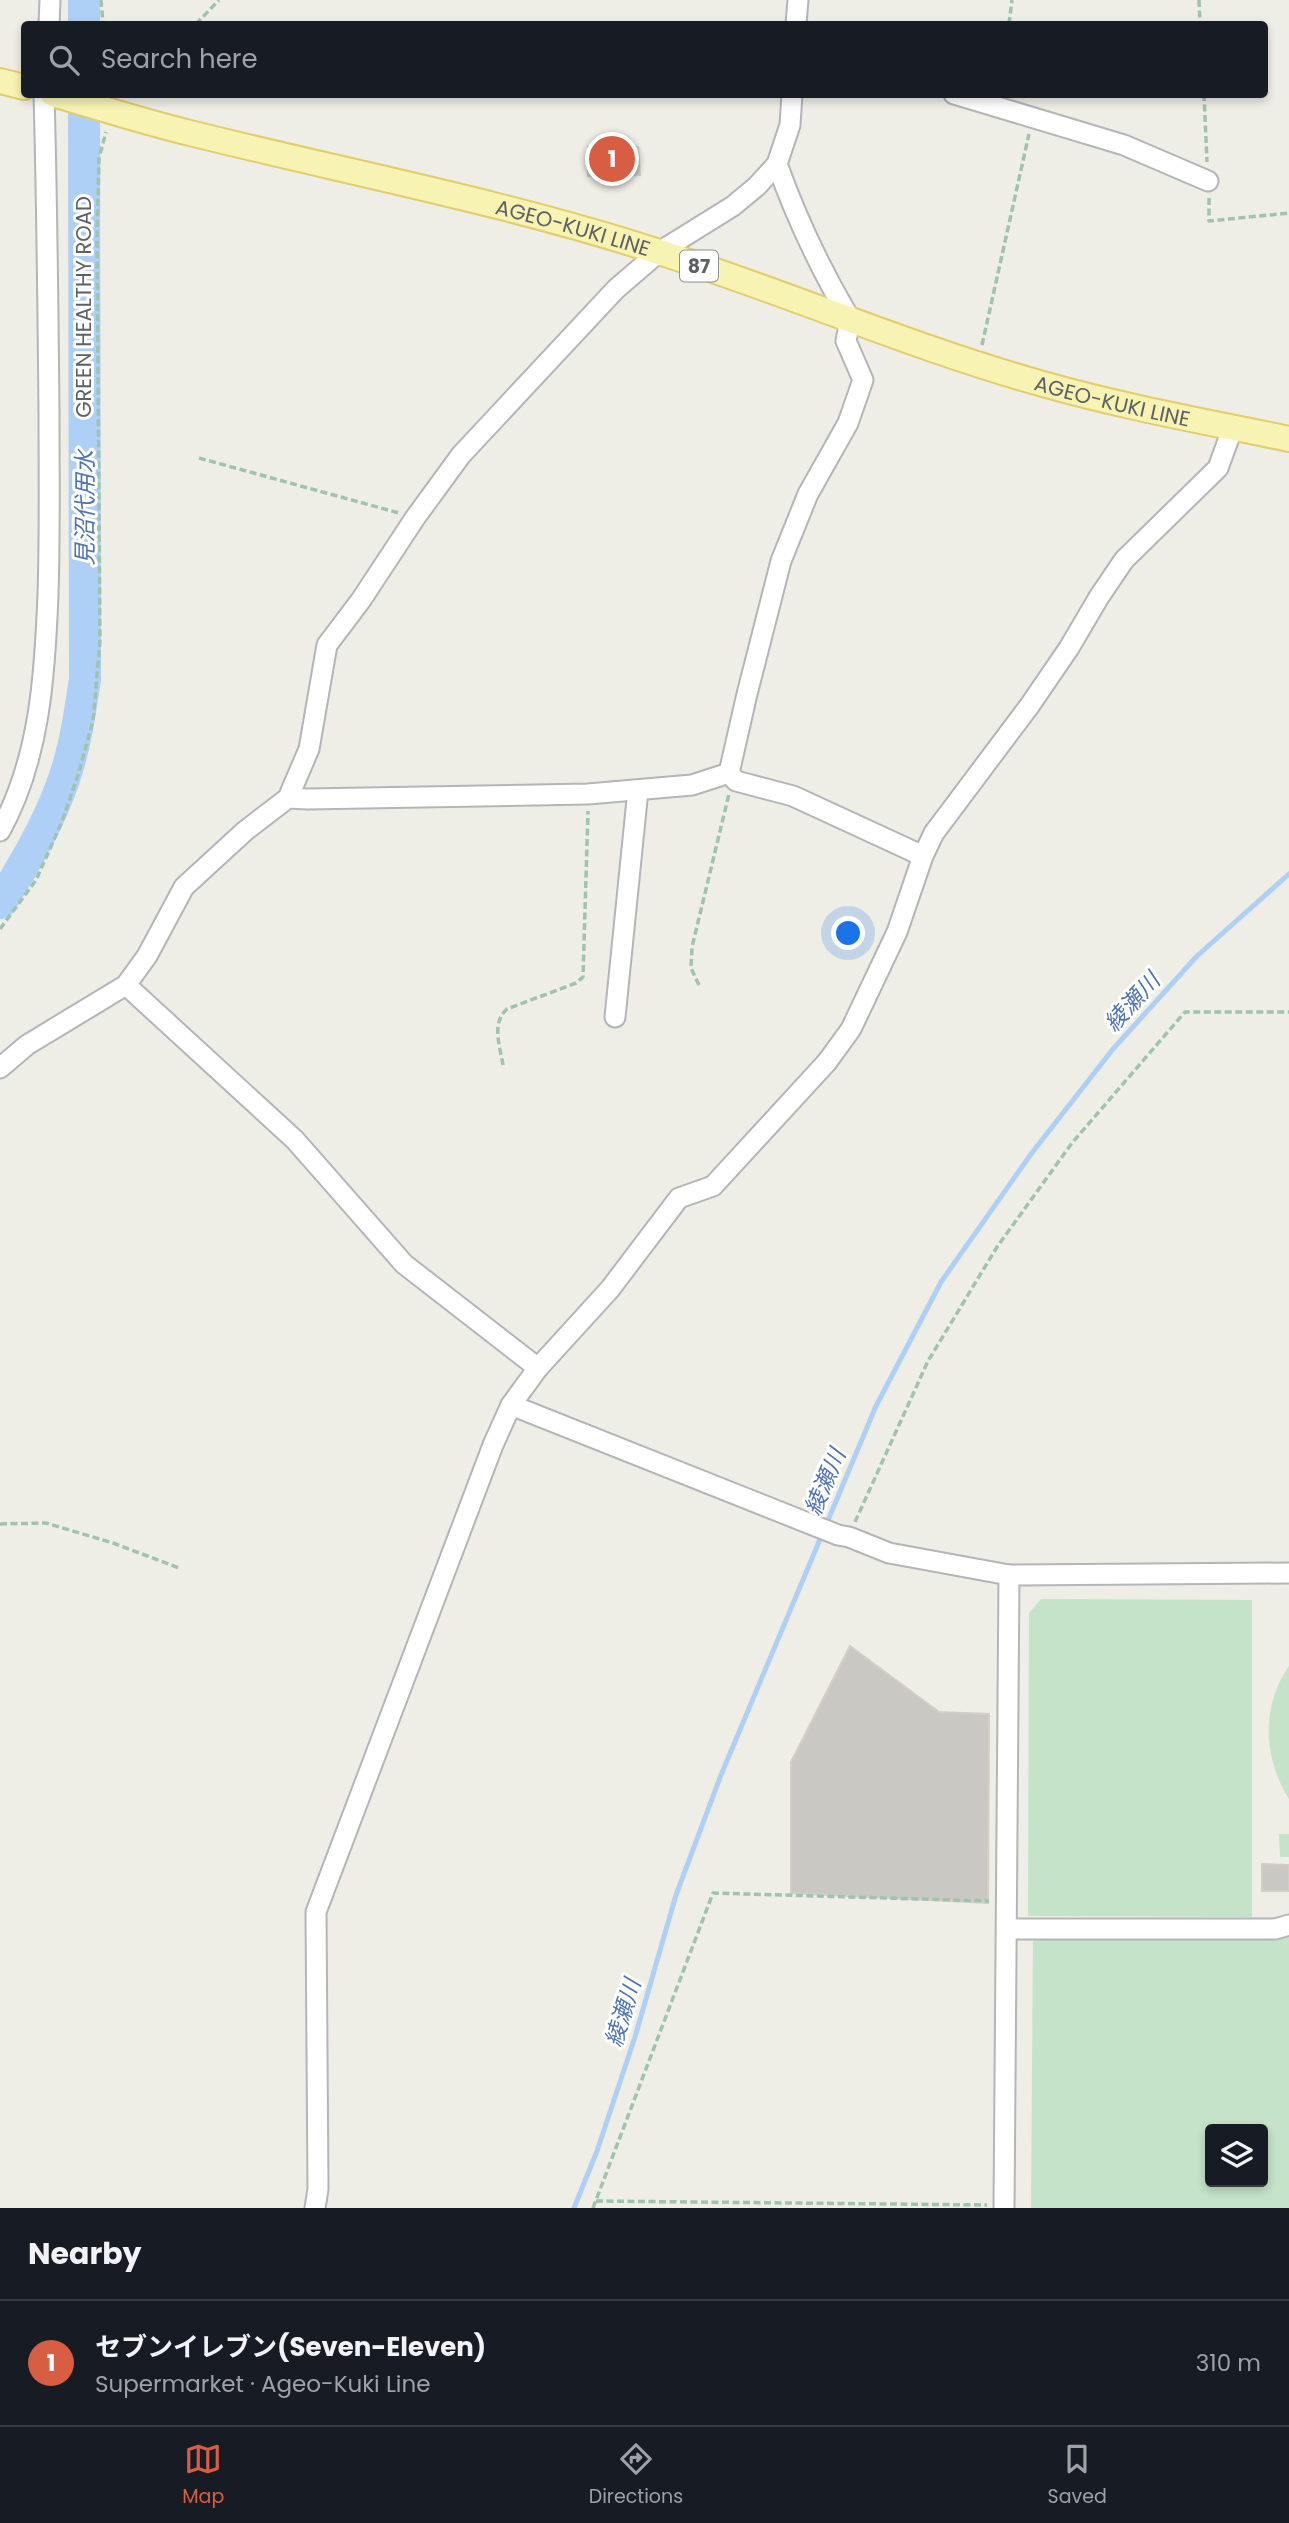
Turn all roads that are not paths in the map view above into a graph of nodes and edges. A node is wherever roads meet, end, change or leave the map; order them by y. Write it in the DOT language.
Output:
graph roads {
  1 [pos="50,0"];
  2 [pos="798,0"];
  3 [pos="48,21"];
  4 [pos="796,21"];
  5 [pos="0,81"];
  6 [pos="21,86"];
  7 [pos="44,98"];
  8 [pos="67,98"];
  9 [pos="792,98"];
  10 [pos="968,98"];
  11 [pos="109,110"];
  12 [pos="777,164"];
  13 [pos="1208,181"];
  14 [pos="659,251"];
  15 [pos="850,319"];
  16 [pos="1233,427"];
  17 [pos="1289,439"];
  18 [pos="733,777"];
  19 [pos="638,790"];
  20 [pos="288,798"];
  21 [pos="0,831"];
  22 [pos="923,856"];
  23 [pos="127,985"];
  24 [pos="615,1017"];
  25 [pos="0,1068"];
  26 [pos="538,1367"];
  27 [pos="511,1405"];
  28 [pos="1289,1573"];
  29 [pos="1009,1575"];
  30 [pos="1289,1925"];
  31 [pos="1007,1929"];
  32 [pos="1004,2207"];
  33 [pos="315,2208"];
  1 -- 3 [label="street"];
  2 -- 4 [label="street"];
  5 -- 6 [label="main road"];
  7 -- 21 [label="street"];
  8 -- 11 [label="main road, AGEO-KUKI LINE / 87"];
  9 -- 12 [label="street"];
  10 -- 13 [label="street"];
  11 -- 14 [label="main road, AGEO-KUKI LINE / 87"];
  12 -- 14 [label="street"];
  12 -- 15 [label="street"];
  14 -- 15 [label="main road, AGEO-KUKI LINE / 87"];
  14 -- 20 [label="street"];
  15 -- 16 [label="main road, AGEO-KUKI LINE / 87"];
  15 -- 18 [label="street"];
  16 -- 17 [label="main road, AGEO-KUKI LINE / 87"];
  16 -- 22 [label="street"];
  18 -- 19 [label="street"];
  18 -- 22 [label="street"];
  19 -- 20 [label="street"];
  19 -- 24 [label="street"];
  20 -- 23 [label="street"];
  22 -- 26 [label="street"];
  23 -- 25 [label="street"];
  23 -- 26 [label="street"];
  26 -- 27 [label="street"];
  27 -- 29 [label="street"];
  27 -- 33 [label="street"];
  28 -- 29 [label="street"];
  29 -- 31 [label="street"];
  30 -- 31 [label="street"];
  31 -- 32 [label="street"];
}
